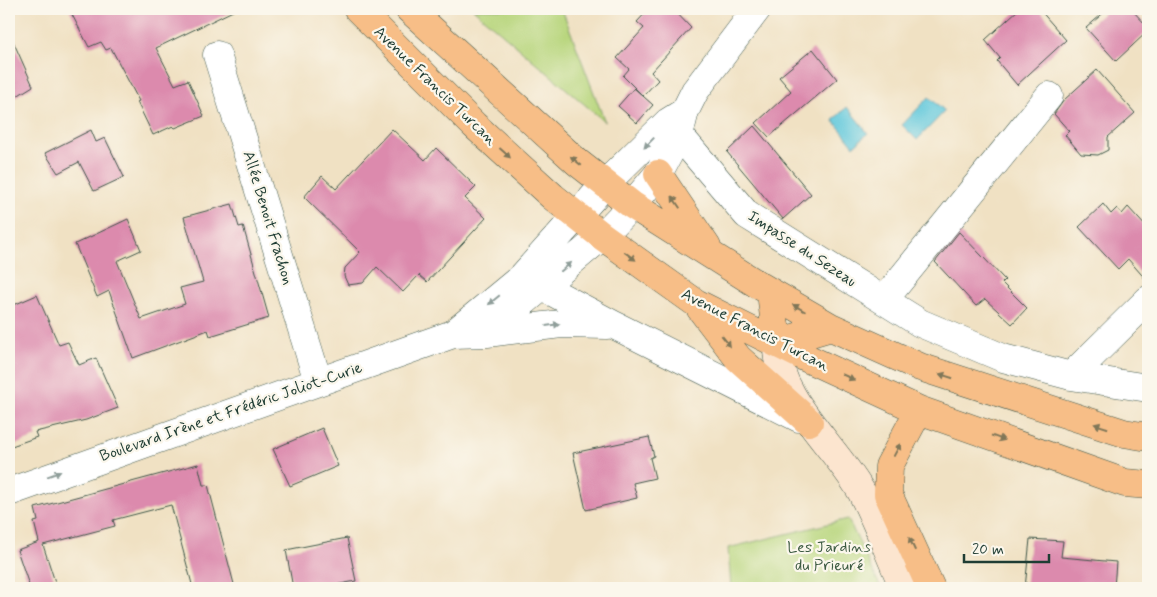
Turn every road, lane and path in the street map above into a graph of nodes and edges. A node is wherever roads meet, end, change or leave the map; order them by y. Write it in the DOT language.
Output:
graph roads {
  1 [pos="358,9"];
  2 [pos="409,9"];
  3 [pos="757,9"];
  4 [pos="217,55"];
  5 [pos="1049,96"];
  6 [pos="678,123"];
  7 [pos="658,174"];
  8 [pos="606,183"];
  9 [pos="632,205"];
  10 [pos="577,215"];
  11 [pos="602,236"];
  12 [pos="713,257"];
  13 [pos="532,282"];
  14 [pos="771,292"];
  15 [pos="884,300"];
  16 [pos="1148,300"];
  17 [pos="696,303"];
  18 [pos="614,325"];
  19 [pos="831,328"];
  20 [pos="487,332"];
  21 [pos="453,334"];
  22 [pos="777,342"];
  23 [pos="1071,376"];
  24 [pos="318,380"];
  25 [pos="1148,388"];
  26 [pos="918,410"];
  27 [pos="810,422"];
  28 [pos="1148,437"];
  29 [pos="1148,485"];
  30 [pos="9,492"];
  31 [pos="904,588"];
  32 [pos="931,588"];
  1 -- 10 [label="main road, Avenue Francis Turcan, one-way"];
  8 -- 2 [label="main road, one-way"];
  3 -- 6 [label="street, Boulevard Irène et Frédéric Joliot-Curie"];
  4 -- 24 [label="street, Allée Benoit Frachon"];
  5 -- 15 [label="street"];
  6 -- 7 [label="street, Boulevard Irène et Frédéric Joliot-Curie"];
  6 -- 8 [label="street, Boulevard Irène et Frédéric Joliot-Curie, one-way"];
  6 -- 15 [label="street, Impasse du Sezeau"];
  7 -- 9 [label="street, Boulevard Irène et Frédéric Joliot-Curie"];
  12 -- 7 [label="main road, one-way"];
  8 -- 9 [label="main road"];
  8 -- 10 [label="street, Boulevard Irène et Frédéric Joliot-Curie"];
  9 -- 11 [label="street, Boulevard Irène et Frédéric Joliot-Curie"];
  9 -- 12 [label="main road"];
  10 -- 11 [label="main road, Avenue Francis Turcan"];
  10 -- 13 [label="street, Boulevard Irène et Frédéric Joliot-Curie"];
  13 -- 11 [label="street, Boulevard Irène et Frédéric Joliot-Curie, one-way"];
  11 -- 17 [label="main road, Avenue Francis Turcan, one-way"];
  12 -- 14 [label="main road"];
  13 -- 18 [label="street"];
  13 -- 20 [label="street, Boulevard Irène et Frédéric Joliot-Curie"];
  13 -- 21 [label="street, Boulevard Irène et Frédéric Joliot-Curie, one-way"];
  19 -- 14 [label="main road, one-way"];
  14 -- 22 [label="main road"];
  15 -- 23 [label="street, Impasse du Sezeau"];
  16 -- 23 [label="street"];
  17 -- 22 [label="main road, Avenue Francis Turcan"];
  17 -- 27 [label="main road, one-way"];
  20 -- 18 [label="street, one-way"];
  18 -- 27 [label="street"];
  19 -- 22 [label="main road"];
  28 -- 19 [label="main road, one-way"];
  20 -- 21 [label="street, Boulevard Irène et Frédéric Joliot-Curie"];
  21 -- 24 [label="street, Boulevard Irène et Frédéric Joliot-Curie"];
  22 -- 26 [label="main road, Avenue Francis Turcan, one-way"];
  22 -- 27 [label="main road"];
  23 -- 25 [label="street, Impasse du Sezeau"];
  30 -- 24 [label="street, Boulevard Irène et Frédéric Joliot-Curie, one-way"];
  26 -- 29 [label="main road, Avenue Francis Turcan, one-way"];
  32 -- 26 [label="main road, one-way"];
  27 -- 31 [label="main road"];
}
